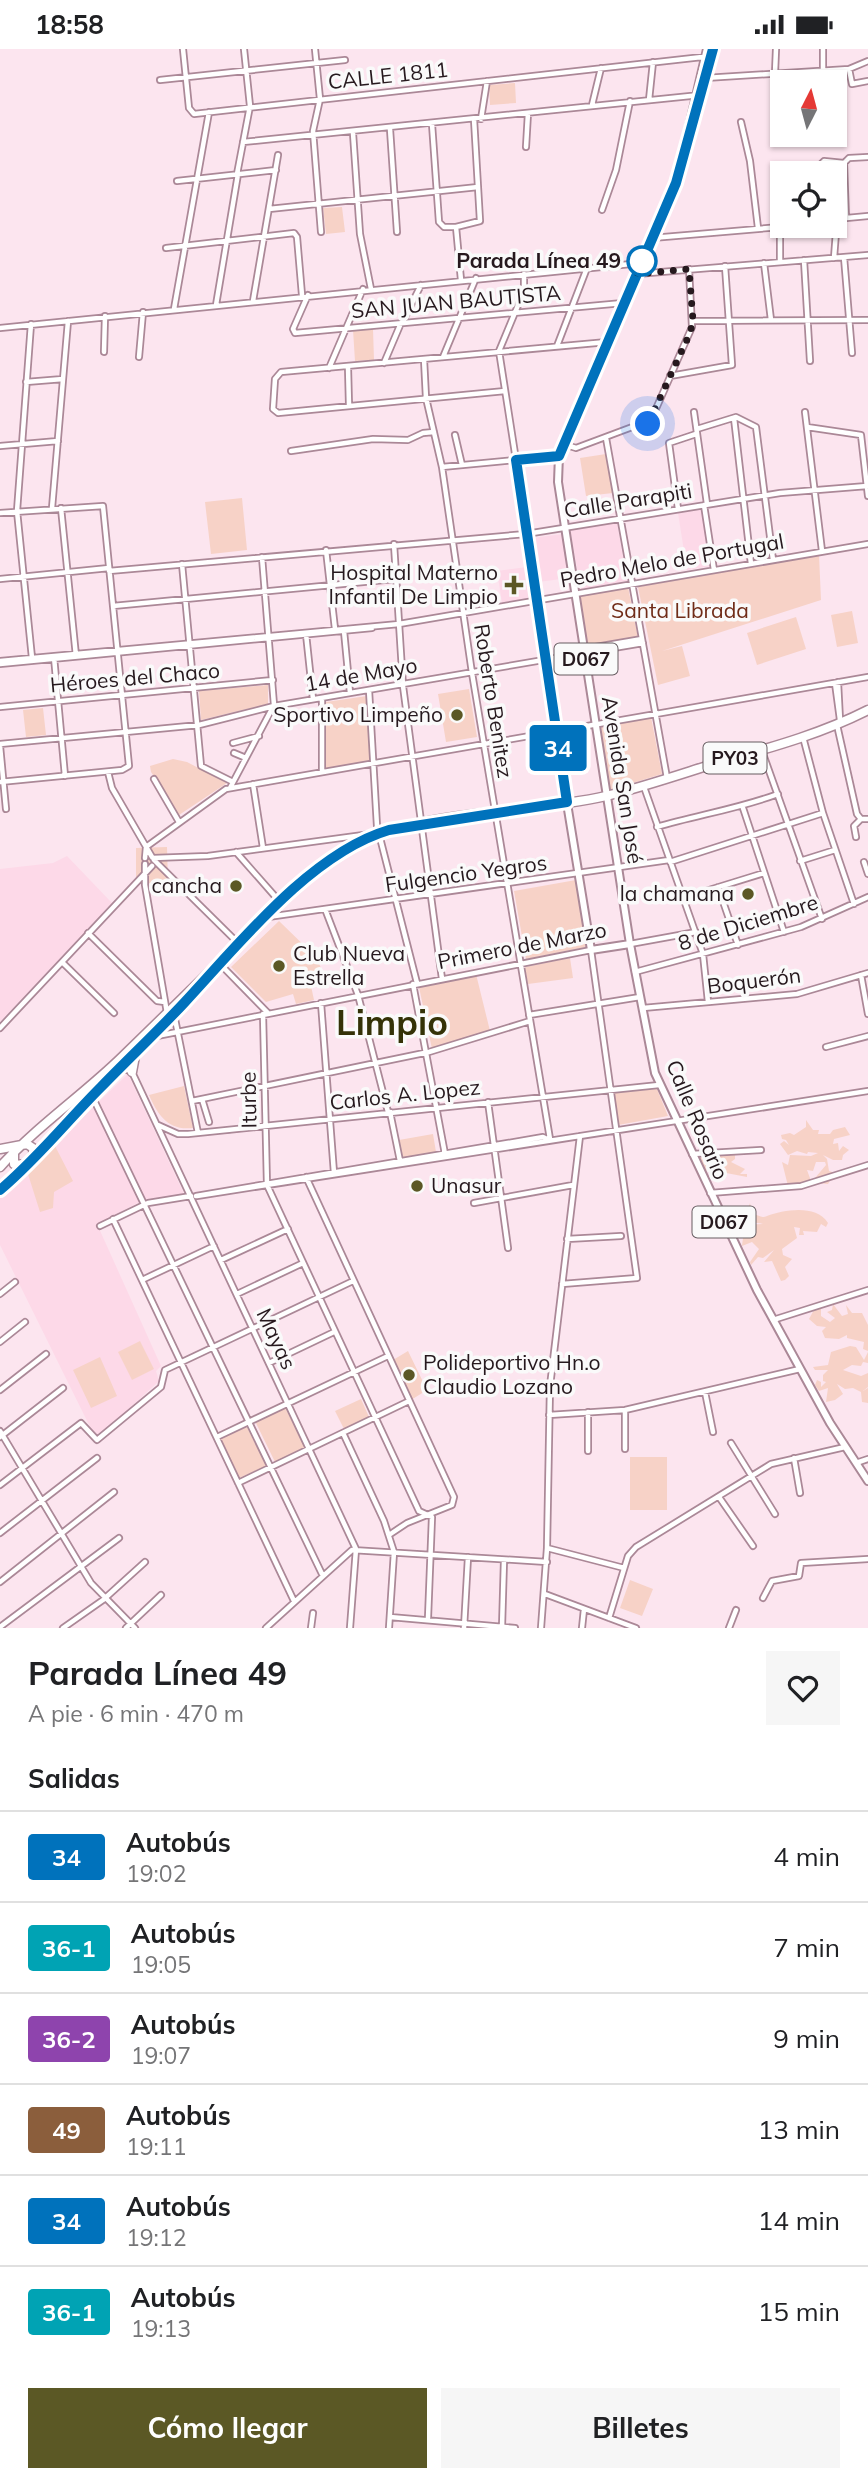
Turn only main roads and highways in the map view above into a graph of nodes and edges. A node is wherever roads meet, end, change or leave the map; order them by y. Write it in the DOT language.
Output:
graph roads {
  1 [pos="709,54"];
  2 [pos="559,456"];
  3 [pos="868,710"];
  4 [pos="606,796"];
  5 [pos="567,802"];
  6 [pos="630,944"];
  7 [pos="203,980"];
  8 [pos="167,1006"];
  9 [pos="140,1045"];
  10 [pos="123,1064"];
  11 [pos="109,1073"];
  12 [pos="0,1149"];
  13 [pos="15,1151"];
  14 [pos="31,1162"];
  15 [pos="0,1167"];
  16 [pos="16,1176"];
  17 [pos="0,1190"];
  18 [pos="868,1481"];
  1 -- 2 [label="main road, D067"];
  2 -- 4 [label="main road, Avenida San José / D067"];
  2 -- 5 [label="main road, D067"];
  3 -- 4 [label="highway, PY03"];
  4 -- 5 [label="highway, PY03"];
  4 -- 6 [label="main road, Avenida San José / D067"];
  5 -- 6 [label="main road, Primero de Marzo / D067"];
  5 -- 7 [label="highway, PY03"];
  6 -- 18 [label="main road, Calle Rosario / D067"];
  7 -- 8 [label="highway, PY03"];
  7 -- 8 [label="highway, PY03"];
  8 -- 9 [label="highway, PY03"];
  8 -- 9 [label="highway, PY03"];
  9 -- 10 [label="highway, PY03"];
  9 -- 10 [label="highway"];
  9 -- 11 [label="highway, PY03"];
  10 -- 11 [label="highway"];
  11 -- 13 [label="highway, PY03"];
  11 -- 14 [label="highway, PY03"];
  12 -- 13 [label="highway"];
  13 -- 14 [label="highway"];
  13 -- 14 [label="highway"];
  13 -- 15 [label="highway, PY03"];
  13 -- 16 [label="highway"];
  14 -- 16 [label="highway, PY03"];
  16 -- 17 [label="highway, PY03"];
}
